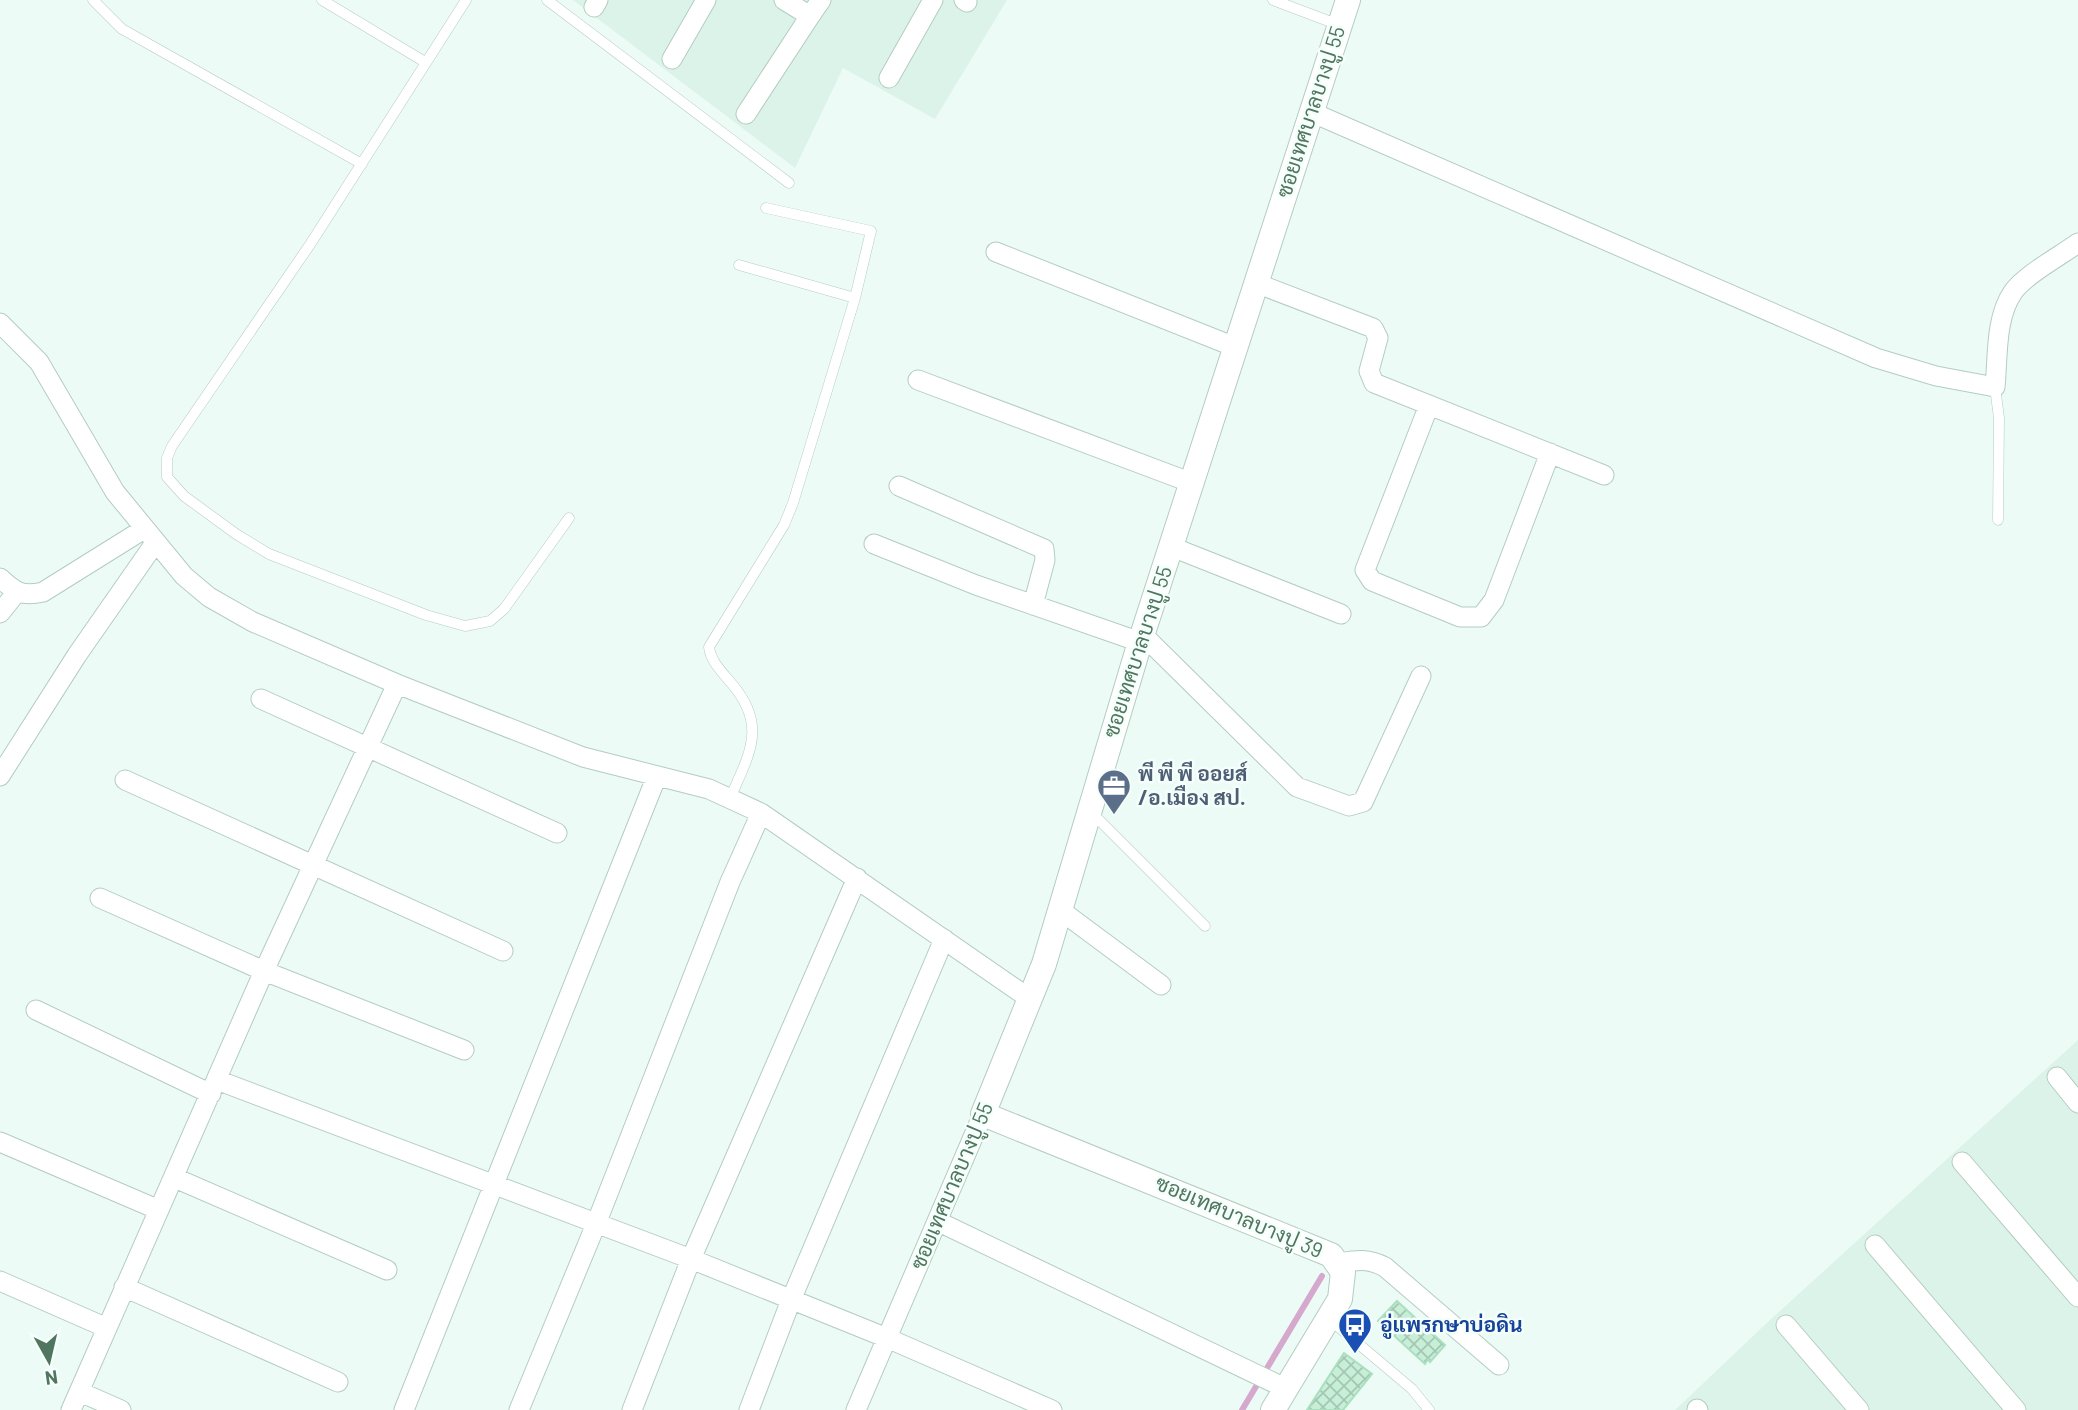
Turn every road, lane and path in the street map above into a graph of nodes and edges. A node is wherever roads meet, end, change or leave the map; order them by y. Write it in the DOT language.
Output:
graph roads {
  1 [pos="93,0"];
  2 [pos="322,0"];
  3 [pos="466,0"];
  4 [pos="547,0"];
  5 [pos="706,0"];
  6 [pos="783,0"];
  7 [pos="933,0"];
  8 [pos="1273,0"];
  9 [pos="1348,0"];
  10 [pos="816,8"];
  11 [pos="1339,25"];
  12 [pos="672,59"];
  13 [pos="425,62"];
  14 [pos="889,79"];
  15 [pos="1311,112"];
  16 [pos="746,114"];
  17 [pos="362,164"];
  18 [pos="789,183"];
  19 [pos="766,208"];
  20 [pos="2078,243"];
  21 [pos="996,252"];
  22 [pos="739,264"];
  23 [pos="1256,283"];
  24 [pos="855,298"];
  25 [pos="0,323"];
  26 [pos="1235,347"];
  27 [pos="919,380"];
  28 [pos="1995,387"];
  29 [pos="1429,405"];
  30 [pos="1550,453"];
  31 [pos="1604,475"];
  32 [pos="1192,483"];
  33 [pos="899,486"];
  34 [pos="569,518"];
  35 [pos="1998,520"];
  36 [pos="149,536"];
  37 [pos="874,544"];
  38 [pos="1172,547"];
  39 [pos="0,578"];
  40 [pos="16,593"];
  41 [pos="1033,605"];
  42 [pos="0,613"];
  43 [pos="1341,614"];
  44 [pos="1142,638"];
  45 [pos="1421,676"];
  46 [pos="397,684"];
  47 [pos="261,699"];
  48 [pos="367,748"];
  49 [pos="0,776"];
  50 [pos="656,778"];
  51 [pos="125,780"];
  52 [pos="731,796"];
  53 [pos="1088,810"];
  54 [pos="761,813"];
  55 [pos="557,833"];
  56 [pos="315,864"];
  57 [pos="857,878"];
  58 [pos="100,898"];
  59 [pos="1060,910"];
  60 [pos="1205,926"];
  61 [pos="944,939"];
  62 [pos="503,951"];
  63 [pos="264,971"];
  64 [pos="1161,985"];
  65 [pos="1030,999"];
  66 [pos="36,1010"];
  67 [pos="464,1050"];
  68 [pos="2057,1077"];
  69 [pos="214,1087"];
  70 [pos="2078,1103"];
  71 [pos="983,1114"];
  72 [pos="0,1142"];
  73 [pos="1962,1162"];
  74 [pos="175,1178"];
  75 [pos="494,1187"];
  76 [pos="159,1210"];
  77 [pos="937,1221"];
  78 [pos="596,1224"];
  79 [pos="1875,1245"];
  80 [pos="691,1259"];
  81 [pos="1338,1263"];
  82 [pos="387,1270"];
  83 [pos="0,1281"];
  84 [pos="124,1287"];
  85 [pos="2078,1297"];
  86 [pos="792,1300"];
  87 [pos="1328,1318"];
  88 [pos="1786,1325"];
  89 [pos="107,1328"];
  90 [pos="887,1338"];
  91 [pos="1499,1365"];
  92 [pos="1271,1381"];
  93 [pos="338,1382"];
  94 [pos="75,1401"];
  95 [pos="121,1410"];
  96 [pos="404,1410"];
  97 [pos="519,1410"];
  98 [pos="632,1410"];
  99 [pos="749,1410"];
  100 [pos="856,1410"];
  101 [pos="1052,1410"];
  102 [pos="1273,1410"];
  103 [pos="1429,1410"];
  104 [pos="1859,1410"];
  105 [pos="2016,1410"];
  1 -- 17 [label="lane"];
  2 -- 13 [label="lane"];
  3 -- 13 [label="lane"];
  4 -- 18 [label="lane"];
  5 -- 12 [label="street"];
  6 -- 10 [label="street"];
  7 -- 14 [label="street"];
  8 -- 11 [label="lane"];
  9 -- 11 [label="street, ซอยเทศบาลบางปู 55"];
  10 -- 16 [label="street"];
  11 -- 15 [label="street, ซอยเทศบาลบางปู 55"];
  13 -- 17 [label="lane"];
  15 -- 23 [label="street, ซอยเทศบาลบางปู 55"];
  15 -- 28 [label="street"];
  17 -- 34 [label="lane"];
  19 -- 24 [label="lane"];
  20 -- 28 [label="street"];
  21 -- 26 [label="street"];
  22 -- 24 [label="lane"];
  23 -- 26 [label="street, ซอยเทศบาลบางปู 55"];
  23 -- 29 [label="street"];
  24 -- 52 [label="lane"];
  25 -- 36 [label="street"];
  26 -- 32 [label="street, ซอยเทศบาลบางปู 55"];
  27 -- 32 [label="street"];
  28 -- 35 [label="lane"];
  29 -- 30 [label="street"];
  29 -- 30 [label="street"];
  30 -- 31 [label="street"];
  32 -- 38 [label="street, ซอยเทศบาลบางปู 55"];
  33 -- 41 [label="street"];
  36 -- 40 [label="street"];
  36 -- 46 [label="street"];
  36 -- 49 [label="street"];
  37 -- 41 [label="street"];
  38 -- 43 [label="street"];
  38 -- 44 [label="street, ซอยเทศบาลบางปู 55"];
  39 -- 40 [label="street"];
  40 -- 42 [label="street"];
  41 -- 44 [label="street"];
  44 -- 45 [label="street"];
  44 -- 53 [label="street, ซอยเทศบาลบางปู 55"];
  46 -- 48 [label="street"];
  46 -- 50 [label="street"];
  47 -- 48 [label="street"];
  48 -- 55 [label="street"];
  48 -- 56 [label="street"];
  50 -- 52 [label="street"];
  50 -- 75 [label="street"];
  51 -- 56 [label="street"];
  52 -- 54 [label="street"];
  53 -- 59 [label="street, ซอยเทศบาลบางปู 55"];
  53 -- 60 [label="lane"];
  54 -- 57 [label="street"];
  54 -- 78 [label="street"];
  56 -- 62 [label="street"];
  56 -- 63 [label="street"];
  57 -- 61 [label="street"];
  57 -- 80 [label="street"];
  58 -- 63 [label="street"];
  59 -- 64 [label="street"];
  59 -- 65 [label="street, ซอยเทศบาลบางปู 55"];
  61 -- 65 [label="street"];
  61 -- 86 [label="street"];
  63 -- 67 [label="street"];
  63 -- 69 [label="street"];
  65 -- 71 [label="street, ซอยเทศบาลบางปู 55"];
  66 -- 69 [label="street"];
  68 -- 70 [label="street"];
  69 -- 74 [label="street"];
  69 -- 75 [label="street"];
  71 -- 77 [label="street, ซอยเทศบาลบางปู 55"];
  71 -- 81 [label="street, ซอยเทศบาลบางปู 39"];
  72 -- 76 [label="street"];
  73 -- 85 [label="street"];
  74 -- 76 [label="street"];
  74 -- 82 [label="street"];
  75 -- 78 [label="street"];
  75 -- 96 [label="street"];
  76 -- 84 [label="street"];
  77 -- 90 [label="street, ซอยเทศบาลบางปู 55"];
  77 -- 92 [label="street"];
  78 -- 80 [label="street"];
  78 -- 97 [label="street"];
  79 -- 105 [label="street"];
  80 -- 86 [label="street"];
  80 -- 98 [label="street"];
  81 -- 87 [label="street, ซอยเทศบาลบางปู 39"];
  81 -- 91 [label="street"];
  83 -- 89 [label="street"];
  84 -- 89 [label="street"];
  84 -- 93 [label="street"];
  86 -- 90 [label="street"];
  86 -- 99 [label="street"];
  87 -- 92 [label="street, ซอยเทศบาลบางปู 39"];
  87 -- 103 [label="lane"];
  88 -- 104 [label="street"];
  89 -- 94 [label="street"];
  90 -- 100 [label="street, ซอยเทศบาลบางปู 55"];
  90 -- 101 [label="street"];
  92 -- 102 [label="street, ซอยเทศบาลบางปู 39"];
  94 -- 95 [label="street"];
}
